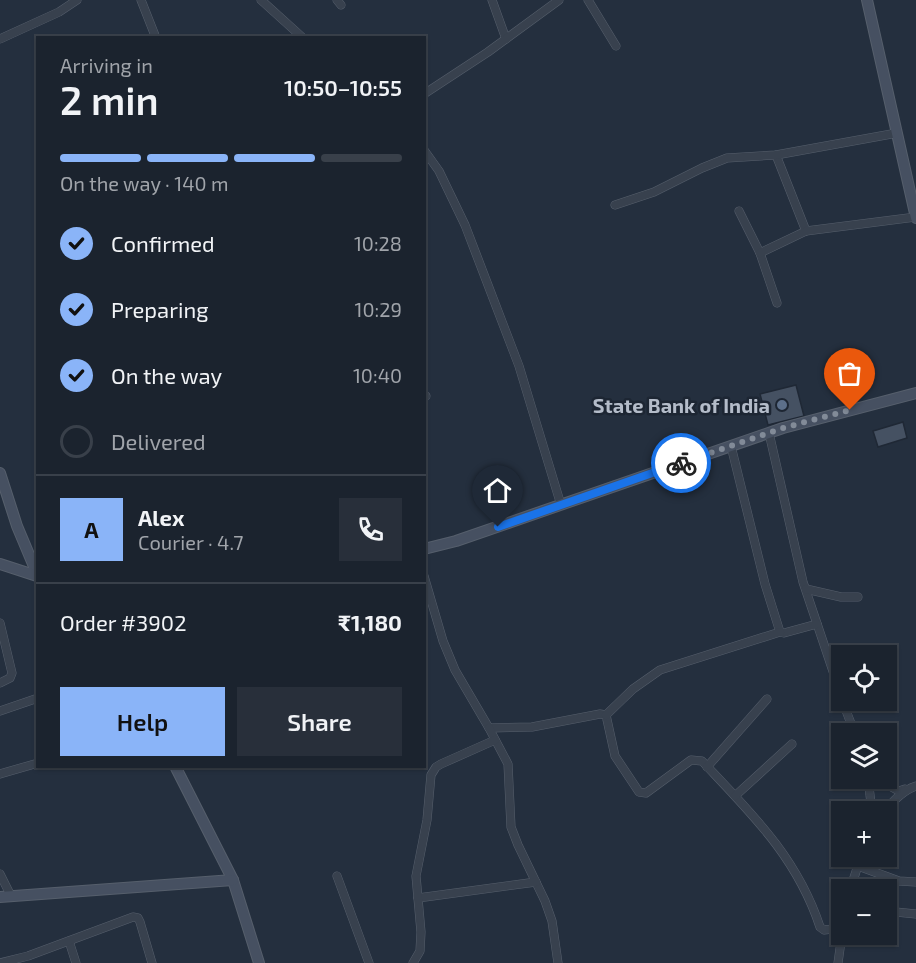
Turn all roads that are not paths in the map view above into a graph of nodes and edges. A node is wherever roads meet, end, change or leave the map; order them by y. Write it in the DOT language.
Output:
graph roads {
  1 [pos="77,0"];
  2 [pos="141,0"];
  3 [pos="261,0"];
  4 [pos="492,0"];
  5 [pos="559,0"];
  6 [pos="588,0"];
  7 [pos="867,0"];
  8 [pos="155,36"];
  9 [pos="301,36"];
  10 [pos="0,39"];
  11 [pos="506,39"];
  12 [pos="616,46"];
  13 [pos="426,93"];
  14 [pos="897,133"];
  15 [pos="426,153"];
  16 [pos="776,155"];
  17 [pos="615,205"];
  18 [pos="739,211"];
  19 [pos="916,217"];
  20 [pos="806,231"];
  21 [pos="760,253"];
  22 [pos="777,303"];
  23 [pos="916,393"];
  24 [pos="769,433"];
  25 [pos="731,446"];
  26 [pos="0,473"];
  27 [pos="561,505"];
  28 [pos="426,548"];
  29 [pos="33,556"];
  30 [pos="0,564"];
  31 [pos="36,575"];
  32 [pos="426,583"];
  33 [pos="806,589"];
  34 [pos="858,597"];
  35 [pos="0,623"];
  36 [pos="816,624"];
  37 [pos="780,632"];
  38 [pos="831,667"];
  39 [pos="0,683"];
  40 [pos="36,699"];
  41 [pos="767,699"];
  42 [pos="0,711"];
  43 [pos="606,715"];
  44 [pos="489,728"];
  45 [pos="495,740"];
  46 [pos="792,744"];
  47 [pos="36,763"];
  48 [pos="707,767"];
  49 [pos="176,768"];
  50 [pos="0,774"];
  51 [pos="913,787"];
  52 [pos="895,789"];
  53 [pos="735,796"];
  54 [pos="893,801"];
  55 [pos="861,867"];
  56 [pos="0,874"];
  57 [pos="337,876"];
  58 [pos="233,880"];
  59 [pos="536,882"];
  60 [pos="916,882"];
  61 [pos="6,897"];
  62 [pos="418,898"];
  63 [pos="897,913"];
  64 [pos="916,914"];
  65 [pos="831,929"];
  66 [pos="69,940"];
  67 [pos="840,945"];
  68 [pos="28,959"];
  69 [pos="2,963"];
  70 [pos="76,963"];
  71 [pos="152,963"];
  72 [pos="259,963"];
  73 [pos="369,963"];
  74 [pos="413,963"];
  75 [pos="558,963"];
  76 [pos="838,963"];
  1 -- 10 [label="street"];
  2 -- 8 [label="street"];
  3 -- 9 [label="street"];
  4 -- 11 [label="street"];
  5 -- 11 [label="street"];
  6 -- 12 [label="street"];
  7 -- 14 [label="street"];
  11 -- 13 [label="street"];
  14 -- 16 [label="street"];
  14 -- 19 [label="street"];
  15 -- 27 [label="street"];
  16 -- 17 [label="street"];
  16 -- 20 [label="street"];
  18 -- 21 [label="street"];
  19 -- 20 [label="street"];
  20 -- 21 [label="street"];
  21 -- 22 [label="street"];
  23 -- 24 [label="street"];
  24 -- 25 [label="street"];
  24 -- 33 [label="street"];
  25 -- 27 [label="street"];
  25 -- 37 [label="street"];
  26 -- 29 [label="street"];
  27 -- 28 [label="street"];
  30 -- 31 [label="street"];
  32 -- 44 [label="street"];
  33 -- 34 [label="street"];
  33 -- 36 [label="street"];
  35 -- 39 [label="street"];
  36 -- 37 [label="street"];
  36 -- 38 [label="street"];
  37 -- 43 [label="street"];
  40 -- 42 [label="street"];
  41 -- 48 [label="street"];
  43 -- 44 [label="street"];
  43 -- 48 [label="street"];
  44 -- 45 [label="street"];
  45 -- 59 [label="street"];
  45 -- 62 [label="street"];
  46 -- 53 [label="street"];
  47 -- 50 [label="street"];
  48 -- 53 [label="street"];
  49 -- 58 [label="street"];
  51 -- 52 [label="street"];
  51 -- 54 [label="street"];
  53 -- 65 [label="street"];
  55 -- 60 [label="street"];
  56 -- 61 [label="street"];
  57 -- 73 [label="street"];
  58 -- 61 [label="street"];
  58 -- 72 [label="street"];
  59 -- 62 [label="street"];
  59 -- 75 [label="street"];
  62 -- 74 [label="street"];
  63 -- 64 [label="street"];
  66 -- 68 [label="street"];
  66 -- 70 [label="street"];
  66 -- 71 [label="street"];
  67 -- 76 [label="street"];
  68 -- 69 [label="street"];
}
